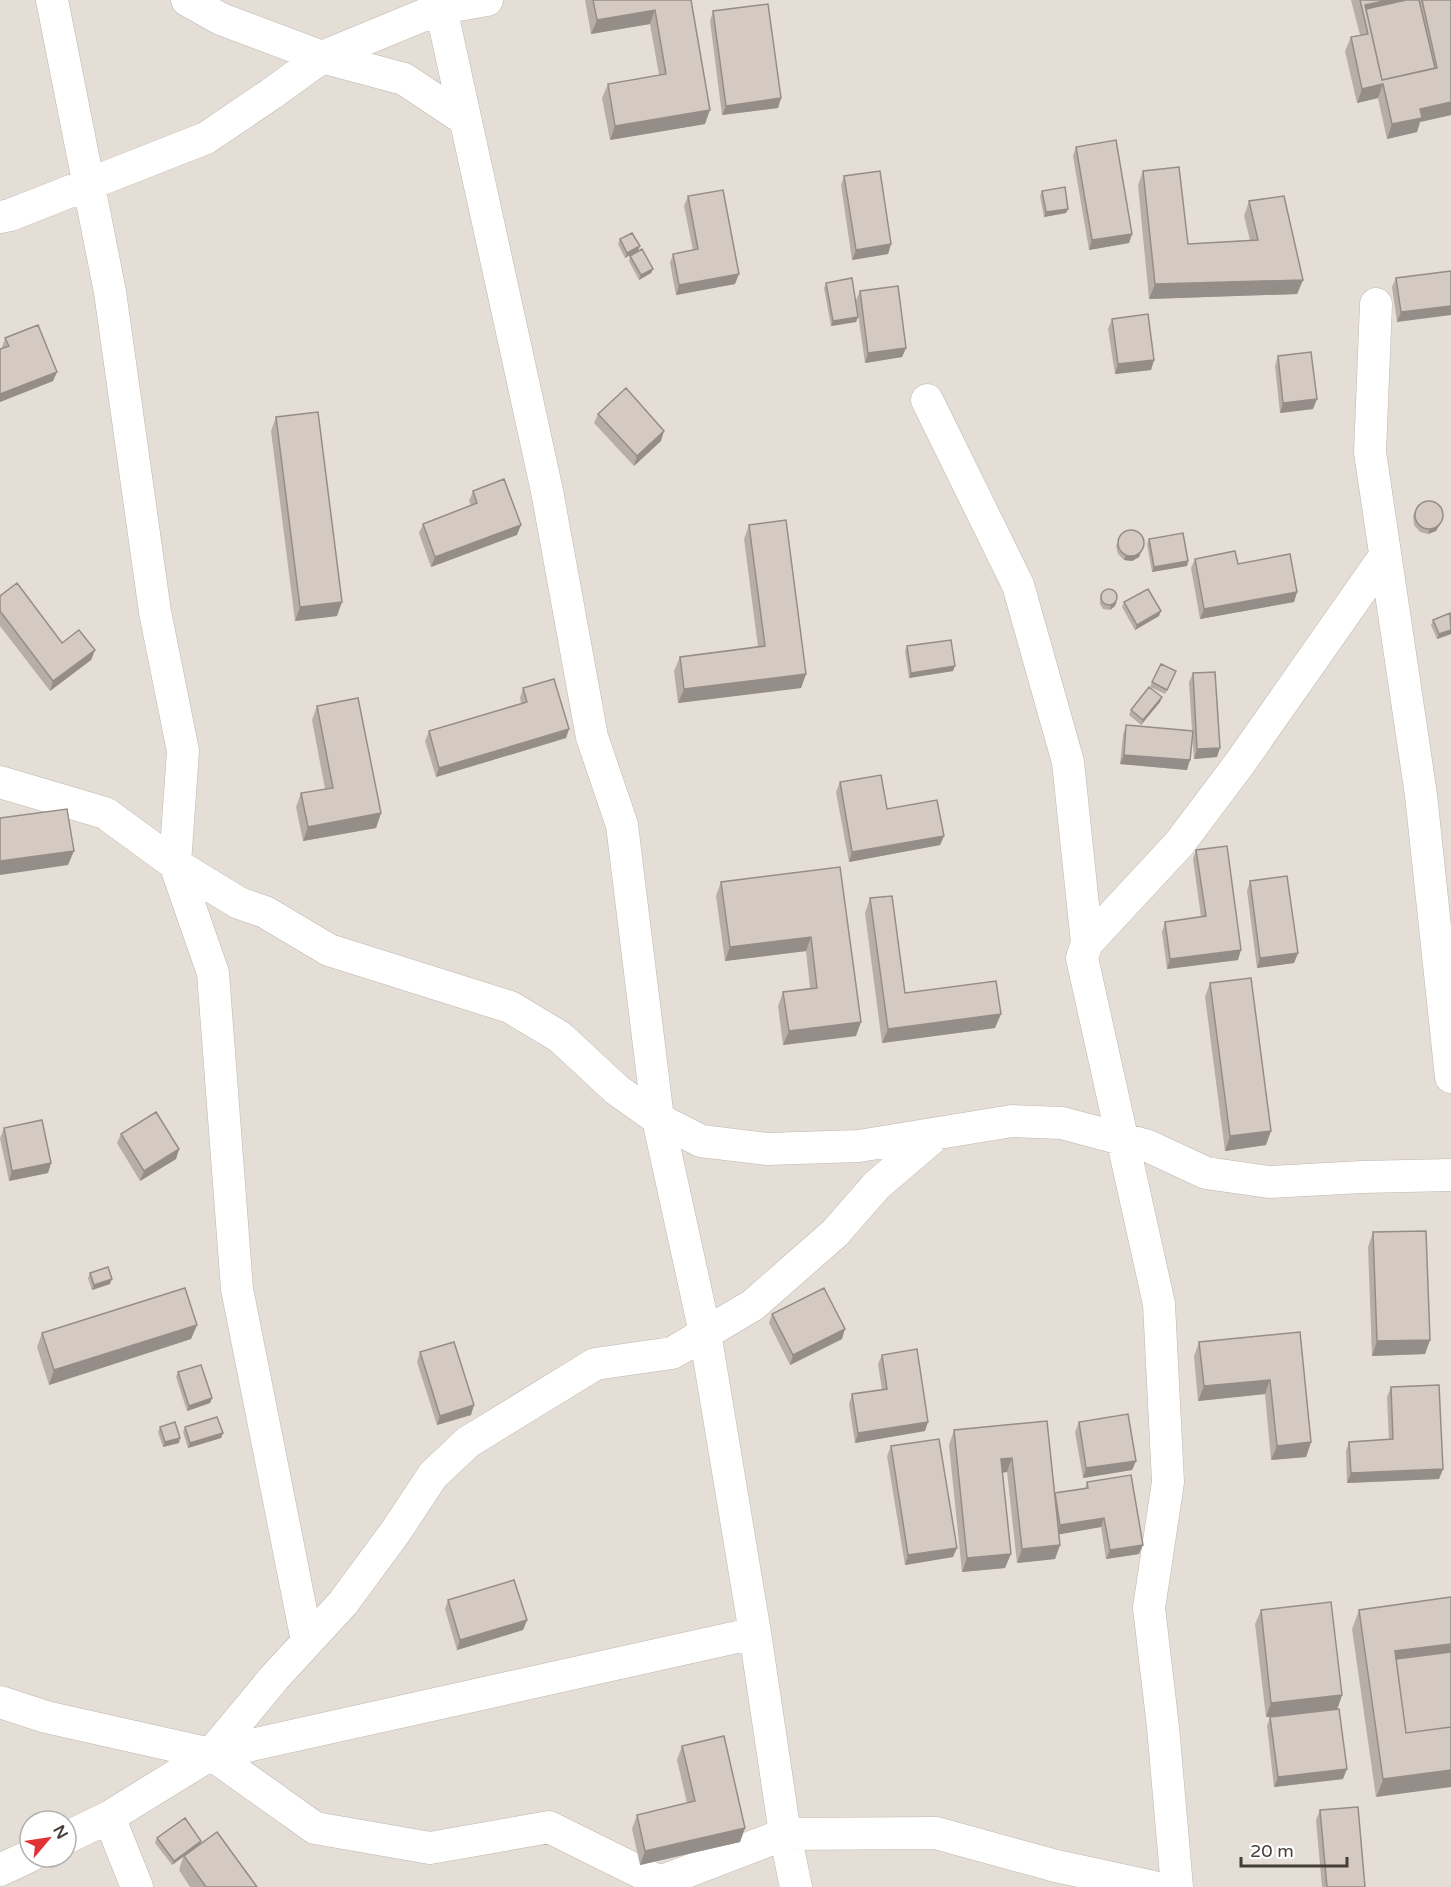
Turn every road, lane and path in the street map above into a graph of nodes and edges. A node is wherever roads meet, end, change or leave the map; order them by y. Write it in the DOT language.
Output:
graph roads {
  1 [pos="52,0"];
  2 [pos="187,0"];
  3 [pos="487,0"];
  4 [pos="441,4"];
  5 [pos="322,57"];
  6 [pos="464,119"];
  7 [pos="90,183"];
  8 [pos="0,217"];
  9 [pos="1376,304"];
  10 [pos="927,400"];
  11 [pos="1385,556"];
  12 [pos="0,782"];
  13 [pos="175,864"];
  14 [pos="1087,943"];
  15 [pos="1451,1077"];
  16 [pos="658,1119"];
  17 [pos="938,1133"];
  18 [pos="1123,1140"];
  19 [pos="1451,1175"];
  20 [pos="705,1333"];
  21 [pos="755,1633"];
  22 [pos="307,1641"];
  23 [pos="0,1702"];
  24 [pos="211,1754"];
  25 [pos="109,1817"];
  26 [pos="78,1832"];
  27 [pos="785,1834"];
  28 [pos="18,1862"];
  29 [pos="0,1870"];
  30 [pos="623,1875"];
  31 [pos="137,1887"];
  32 [pos="796,1887"];
  33 [pos="1153,1887"];
  34 [pos="1177,1887"];
  1 -- 7 [label="street"];
  2 -- 5 [label="street"];
  3 -- 4 [label="street"];
  4 -- 5 [label="street"];
  4 -- 6 [label="street"];
  5 -- 6 [label="street"];
  5 -- 7 [label="street"];
  6 -- 16 [label="street"];
  7 -- 8 [label="street"];
  7 -- 13 [label="street"];
  9 -- 11 [label="street"];
  10 -- 14 [label="street"];
  11 -- 14 [label="street"];
  11 -- 15 [label="street"];
  12 -- 13 [label="street"];
  13 -- 16 [label="street"];
  13 -- 22 [label="street"];
  14 -- 18 [label="street"];
  16 -- 17 [label="street"];
  16 -- 20 [label="street"];
  17 -- 18 [label="street"];
  17 -- 20 [label="street"];
  18 -- 19 [label="street"];
  18 -- 34 [label="street"];
  20 -- 21 [label="street"];
  20 -- 22 [label="street"];
  21 -- 24 [label="street"];
  21 -- 27 [label="street"];
  22 -- 24 [label="street"];
  23 -- 24 [label="street"];
  24 -- 25 [label="street"];
  24 -- 30 [label="street"];
  25 -- 26 [label="street"];
  25 -- 31 [label="street"];
  27 -- 30 [label="street"];
  27 -- 32 [label="street"];
  27 -- 33 [label="street"];
  28 -- 29 [label="street"];
}
